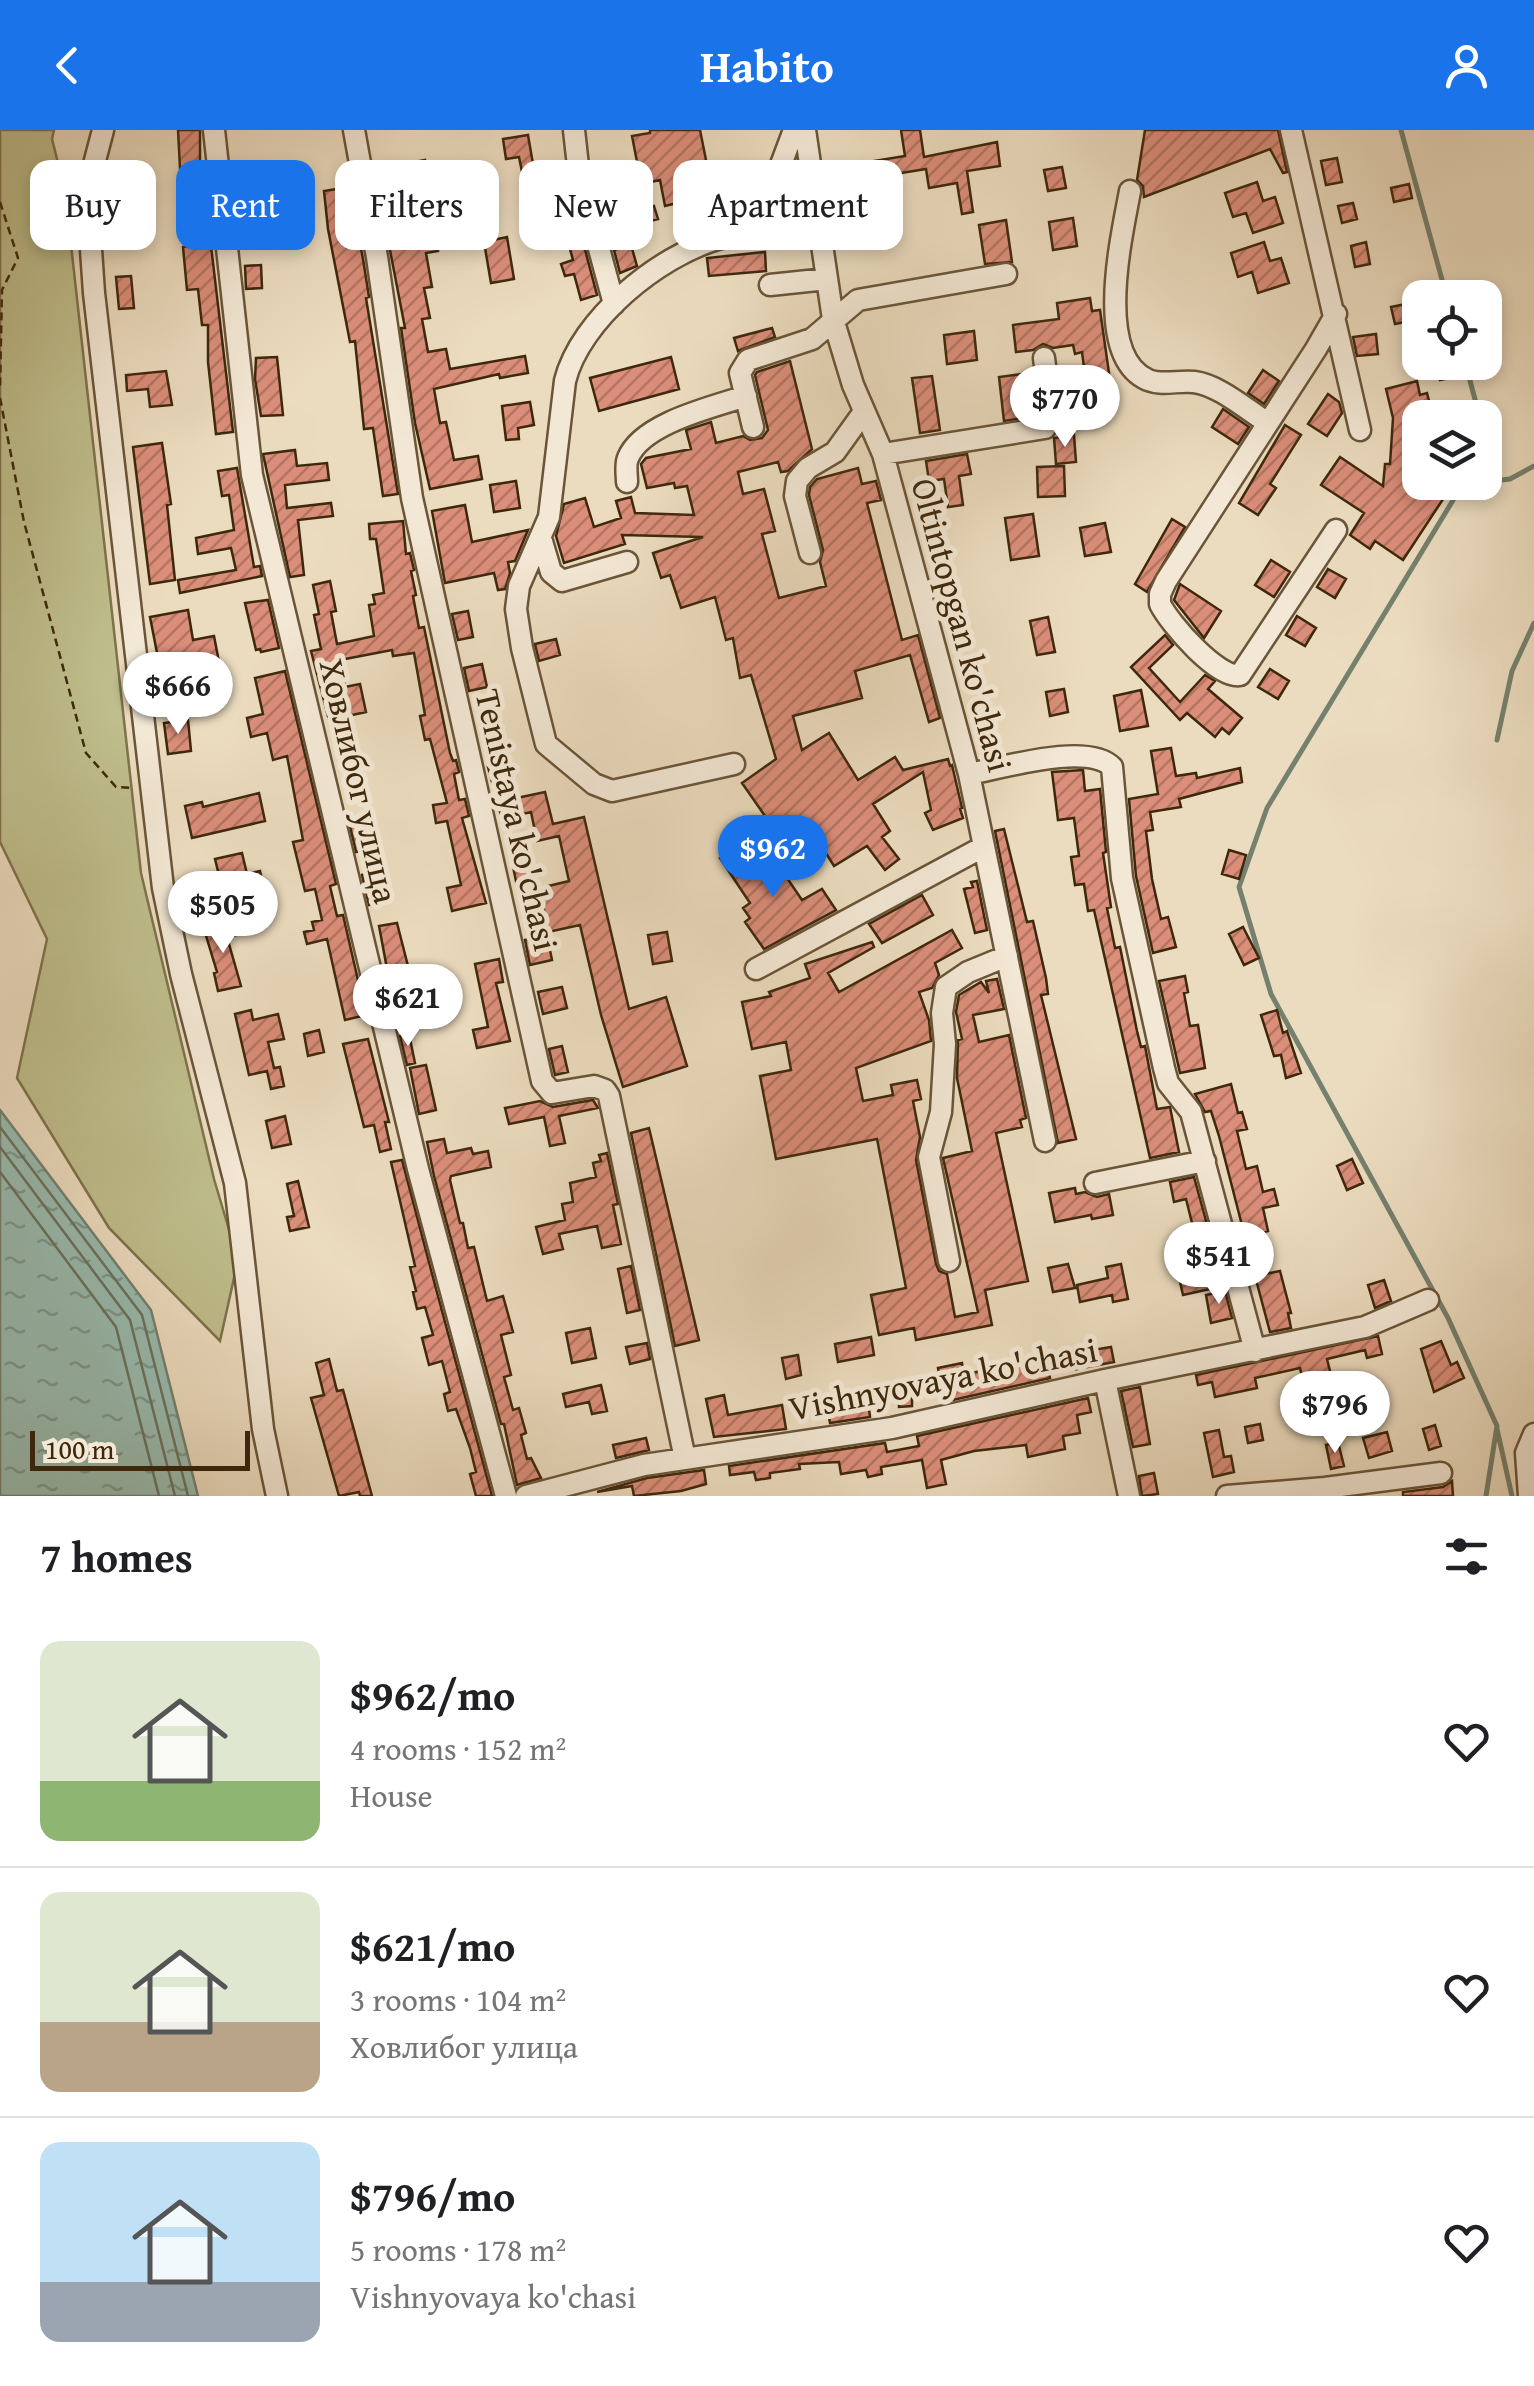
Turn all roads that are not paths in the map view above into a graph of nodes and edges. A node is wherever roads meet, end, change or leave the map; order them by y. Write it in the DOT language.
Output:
graph roads {
  1 [pos="104,130"];
  2 [pos="214,130"];
  3 [pos="354,130"];
  4 [pos="574,130"];
  5 [pos="1291,130"];
  6 [pos="806,131"];
  7 [pos="792,160"];
  8 [pos="810,160"];
  9 [pos="1130,191"];
  10 [pos="688,250"];
  11 [pos="822,250"];
  12 [pos="1006,274"];
  13 [pos="827,278"];
  14 [pos="770,286"];
  15 [pos="614,304"];
  16 [pos="1336,314"];
  17 [pos="834,319"];
  18 [pos="1044,358"];
  19 [pos="746,396"];
  20 [pos="864,413"];
  21 [pos="1268,424"];
  22 [pos="753,426"];
  23 [pos="1360,430"];
  24 [pos="883,454"];
  25 [pos="627,482"];
  26 [pos="1336,530"];
  27 [pos="541,538"];
  28 [pos="810,553"];
  29 [pos="627,562"];
  30 [pos="734,764"];
  31 [pos="969,774"];
  32 [pos="983,847"];
  33 [pos="1007,956"];
  34 [pos="756,970"];
  35 [pos="1045,1141"];
  36 [pos="1205,1161"];
  37 [pos="1095,1183"];
  38 [pos="949,1261"];
  39 [pos="1428,1300"];
  40 [pos="1255,1351"];
  41 [pos="1105,1380"];
  42 [pos="1534,1434"];
  43 [pos="685,1459"];
  44 [pos="1441,1473"];
  45 [pos="277,1496"];
  46 [pos="506,1496"];
  47 [pos="526,1496"];
  48 [pos="1128,1496"];
  49 [pos="1227,1496"];
  50 [pos="1529,1496"];
  1 -- 45 [label="street"];
  2 -- 46 [label="street, Ховлибог улица"];
  3 -- 43 [label="street, Tenistaya ko'chasi"];
  4 -- 15 [label="street"];
  5 -- 16 [label="street"];
  6 -- 7 [label="street"];
  6 -- 8 [label="street, Oltintopgan ko'chasi"];
  9 -- 21 [label="street"];
  10 -- 15 [label="street"];
  11 -- 13 [label="street, Oltintopgan ko'chasi"];
  12 -- 17 [label="street"];
  13 -- 14 [label="street"];
  13 -- 17 [label="street, Oltintopgan ko'chasi"];
  15 -- 27 [label="street"];
  16 -- 21 [label="street"];
  16 -- 23 [label="street"];
  17 -- 19 [label="street"];
  17 -- 20 [label="street, Oltintopgan ko'chasi"];
  18 -- 24 [label="street"];
  19 -- 22 [label="street"];
  19 -- 25 [label="street"];
  20 -- 24 [label="street, Oltintopgan ko'chasi"];
  20 -- 28 [label="street"];
  21 -- 26 [label="street"];
  24 -- 31 [label="street, Oltintopgan ko'chasi"];
  27 -- 29 [label="street"];
  27 -- 30 [label="street"];
  31 -- 32 [label="street, Oltintopgan ko'chasi"];
  31 -- 36 [label="street"];
  32 -- 33 [label="street, Oltintopgan ko'chasi"];
  32 -- 34 [label="street"];
  33 -- 35 [label="street, Oltintopgan ko'chasi"];
  33 -- 38 [label="street"];
  36 -- 37 [label="street"];
  36 -- 40 [label="street"];
  39 -- 40 [label="street, Vishnyovaya ko'chasi"];
  40 -- 41 [label="street, Vishnyovaya ko'chasi"];
  41 -- 43 [label="street, Vishnyovaya ko'chasi"];
  41 -- 48 [label="street"];
  42 -- 50 [label="street"];
  43 -- 47 [label="street, Vishnyovaya ko'chasi"];
  44 -- 49 [label="street"];
}
